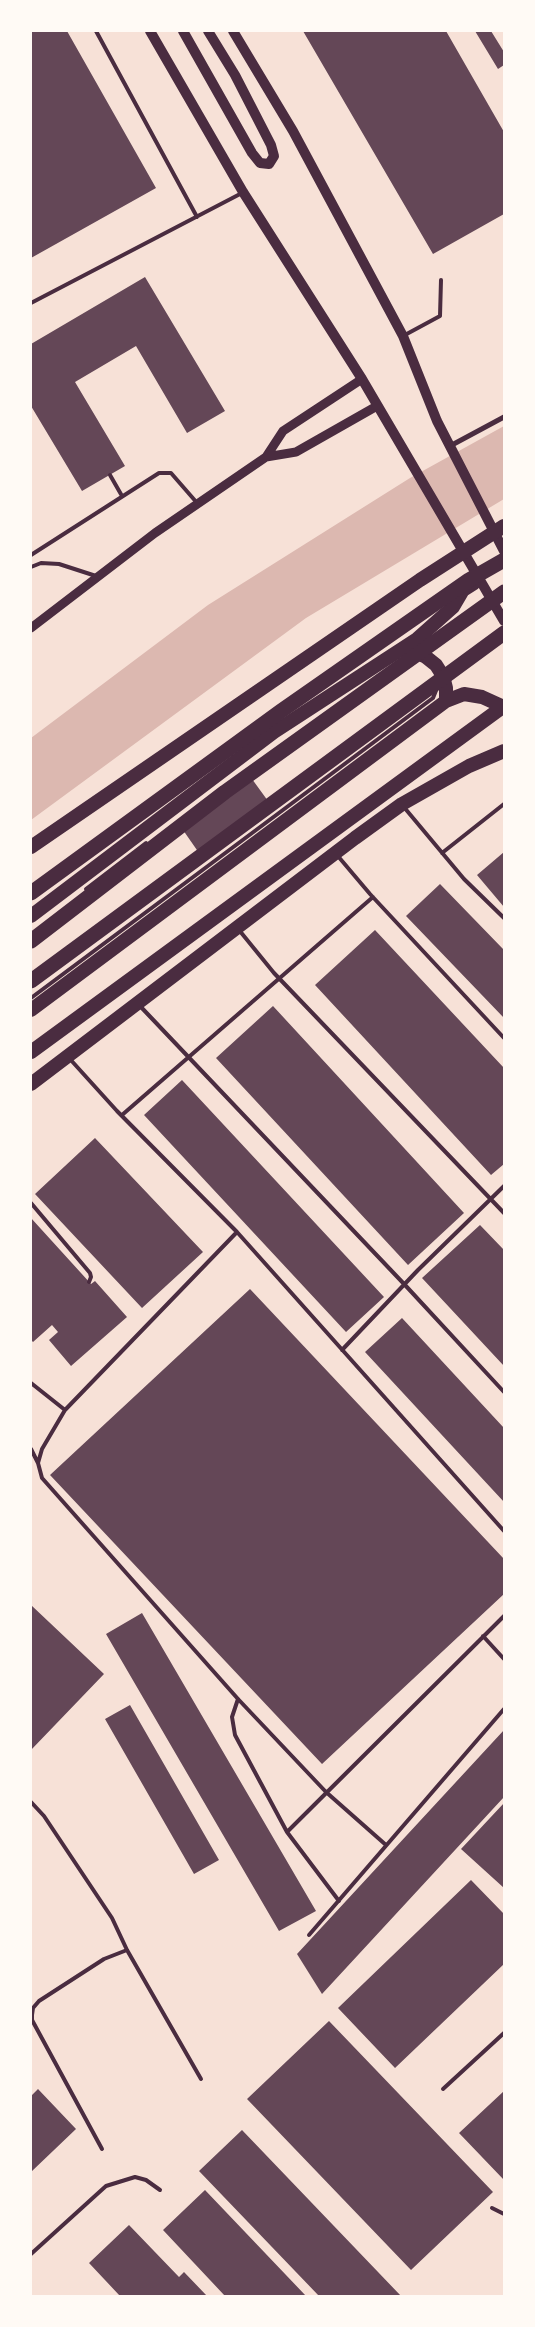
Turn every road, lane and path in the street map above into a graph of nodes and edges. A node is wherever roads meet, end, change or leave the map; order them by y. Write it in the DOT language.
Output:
graph roads {
  1 [pos="96,31"];
  2 [pos="150,31"];
  3 [pos="183,31"];
  4 [pos="208,31"];
  5 [pos="233,31"];
  6 [pos="243,192"];
  7 [pos="197,217"];
  8 [pos="441,280"];
  9 [pos="31,303"];
  10 [pos="403,336"];
  11 [pos="362,379"];
  12 [pos="378,406"];
  13 [pos="504,417"];
  14 [pos="451,447"];
  15 [pos="266,457"];
  16 [pos="110,475"];
  17 [pos="122,496"];
  18 [pos="198,504"];
  19 [pos="502,539"];
  20 [pos="31,555"];
  21 [pos="504,560"];
  22 [pos="31,567"];
  23 [pos="98,576"];
  24 [pos="480,579"];
  25 [pos="504,592"];
  26 [pos="504,622"];
  27 [pos="31,628"];
  28 [pos="504,633"];
  29 [pos="403,648"];
  30 [pos="430,667"];
  31 [pos="436,679"];
  32 [pos="446,701"];
  33 [pos="429,702"];
  34 [pos="504,706"];
  35 [pos="504,751"];
  36 [pos="239,775"];
  37 [pos="402,804"];
  38 [pos="504,804"];
  39 [pos="152,839"];
  40 [pos="31,847"];
  41 [pos="335,853"];
  42 [pos="442,853"];
  43 [pos="82,892"];
  44 [pos="31,893"];
  45 [pos="373,897"];
  46 [pos="31,916"];
  47 [pos="504,918"];
  48 [pos="238,928"];
  49 [pos="31,941"];
  50 [pos="278,978"];
  51 [pos="31,981"];
  52 [pos="31,998"];
  53 [pos="138,1003"];
  54 [pos="31,1010"];
  55 [pos="504,1038"];
  56 [pos="31,1052"];
  57 [pos="67,1056"];
  58 [pos="188,1057"];
  59 [pos="31,1084"];
  60 [pos="122,1115"];
  61 [pos="504,1186"];
  62 [pos="492,1199"];
  63 [pos="31,1203"];
  64 [pos="504,1213"];
  65 [pos="237,1232"];
  66 [pos="89,1282"];
  67 [pos="405,1285"];
  68 [pos="342,1350"];
  69 [pos="31,1384"];
  70 [pos="504,1392"];
  71 [pos="65,1410"];
  72 [pos="31,1449"];
  73 [pos="38,1463"];
  74 [pos="504,1531"];
  75 [pos="504,1616"];
  76 [pos="483,1636"];
  77 [pos="504,1659"];
  78 [pos="238,1699"];
  79 [pos="504,1709"];
  80 [pos="326,1792"];
  81 [pos="31,1802"];
  82 [pos="287,1832"];
  83 [pos="386,1845"];
  84 [pos="339,1900"];
  85 [pos="309,1935"];
  86 [pos="128,1950"];
  87 [pos="504,2033"];
  88 [pos="200,2079"];
  89 [pos="443,2089"];
  90 [pos="102,2149"];
  91 [pos="160,2190"];
  92 [pos="492,2208"];
  93 [pos="504,2214"];
  94 [pos="31,2254"];
  1 -- 7 [label="lane"];
  2 -- 6 [label="main road"];
  3 -- 4 [label="main road"];
  5 -- 10 [label="main road"];
  6 -- 7 [label="lane"];
  6 -- 11 [label="main road"];
  7 -- 9 [label="lane"];
  8 -- 10 [label="lane"];
  10 -- 14 [label="main road"];
  11 -- 12 [label="main road"];
  11 -- 15 [label="street"];
  12 -- 15 [label="street"];
  12 -- 24 [label="main road"];
  13 -- 14 [label="street"];
  14 -- 19 [label="main road"];
  15 -- 18 [label="street"];
  16 -- 17 [label="lane"];
  17 -- 18 [label="lane"];
  17 -- 20 [label="lane"];
  18 -- 23 [label="street"];
  19 -- 40 [label="highway"];
  21 -- 44 [label="highway"];
  22 -- 23 [label="lane"];
  23 -- 27 [label="street"];
  24 -- 26 [label="main road"];
  24 -- 29 [label="highway"];
  25 -- 49 [label="highway"];
  28 -- 51 [label="highway"];
  29 -- 32 [label="highway"];
  29 -- 46 [label="highway"];
  30 -- 36 [label="lane"];
  31 -- 33 [label="lane"];
  32 -- 33 [label="lane"];
  32 -- 34 [label="highway"];
  32 -- 54 [label="highway"];
  33 -- 52 [label="lane"];
  34 -- 56 [label="highway"];
  35 -- 37 [label="highway"];
  37 -- 41 [label="highway"];
  37 -- 42 [label="lane"];
  38 -- 42 [label="lane"];
  39 -- 43 [label="lane"];
  41 -- 45 [label="lane"];
  41 -- 48 [label="highway"];
  42 -- 47 [label="lane"];
  45 -- 50 [label="lane"];
  45 -- 55 [label="lane"];
  48 -- 50 [label="lane"];
  48 -- 53 [label="highway"];
  50 -- 58 [label="lane"];
  50 -- 62 [label="lane"];
  53 -- 57 [label="highway"];
  53 -- 58 [label="lane"];
  57 -- 59 [label="highway"];
  57 -- 60 [label="lane"];
  58 -- 60 [label="lane"];
  58 -- 67 [label="lane"];
  60 -- 65 [label="lane"];
  61 -- 62 [label="lane"];
  62 -- 64 [label="lane"];
  62 -- 67 [label="lane"];
  63 -- 66 [label="lane"];
  65 -- 68 [label="lane"];
  65 -- 71 [label="lane"];
  67 -- 68 [label="lane"];
  67 -- 70 [label="lane"];
  68 -- 74 [label="lane"];
  69 -- 71 [label="lane"];
  71 -- 73 [label="lane"];
  72 -- 73 [label="lane"];
  73 -- 78 [label="lane"];
  75 -- 76 [label="lane"];
  76 -- 77 [label="lane"];
  76 -- 80 [label="lane"];
  78 -- 80 [label="lane"];
  78 -- 82 [label="lane"];
  79 -- 83 [label="lane"];
  80 -- 82 [label="lane"];
  80 -- 83 [label="lane"];
  81 -- 86 [label="lane"];
  82 -- 84 [label="lane"];
  83 -- 84 [label="lane"];
  84 -- 85 [label="lane"];
  86 -- 88 [label="lane"];
  86 -- 90 [label="lane"];
  87 -- 89 [label="lane"];
  91 -- 94 [label="lane"];
  92 -- 93 [label="lane"];
}
